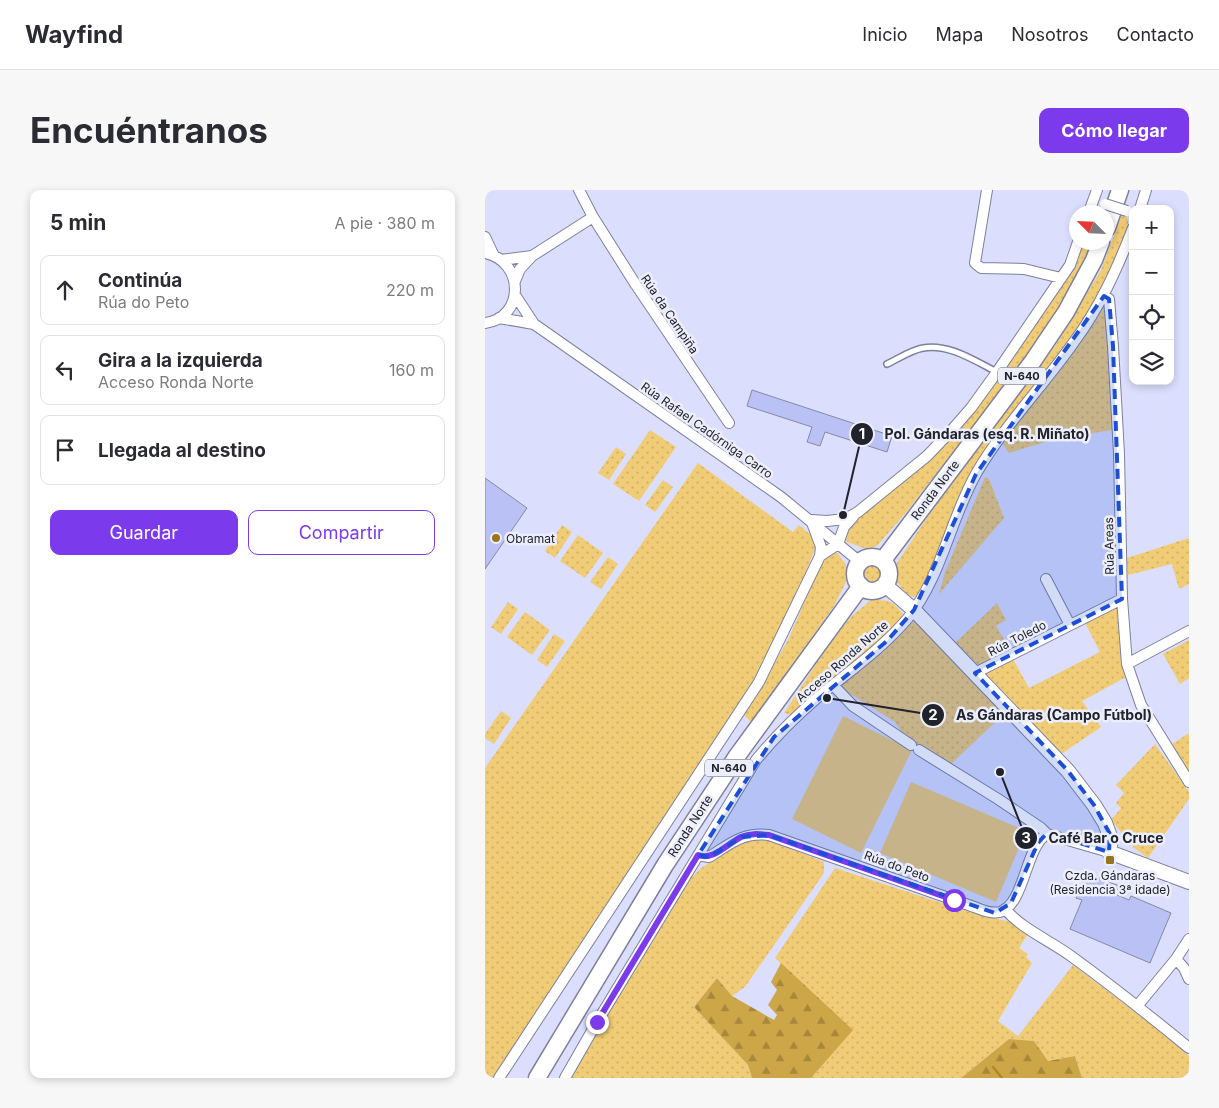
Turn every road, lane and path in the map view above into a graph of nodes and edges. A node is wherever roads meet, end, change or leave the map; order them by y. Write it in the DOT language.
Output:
graph roads {
  1 [pos="579,190"];
  2 [pos="987,190"];
  3 [pos="1097,190"];
  4 [pos="1120,190"];
  5 [pos="1146,190"];
  6 [pos="1094,200"];
  7 [pos="1092,205"];
  8 [pos="1141,205"];
  9 [pos="1114,208"];
  10 [pos="1129,212"];
  11 [pos="593,218"];
  12 [pos="485,237"];
  13 [pos="1129,238"];
  14 [pos="1075,250"];
  15 [pos="1098,250"];
  16 [pos="494,256"];
  17 [pos="532,256"];
  18 [pos="1061,278"];
  19 [pos="515,281"];
  20 [pos="515,295"];
  21 [pos="1104,296"];
  22 [pos="499,318"];
  23 [pos="485,323"];
  24 [pos="534,324"];
  25 [pos="887,364"];
  26 [pos="997,372"];
  27 [pos="729,423"];
  28 [pos="858,512"];
  29 [pos="811,520"];
  30 [pos="838,544"];
  31 [pos="820,556"];
  32 [pos="883,560"];
  33 [pos="860,562"];
  34 [pos="1046,578"];
  35 [pos="885,585"];
  36 [pos="861,586"];
  37 [pos="1123,599"];
  38 [pos="914,610"];
  39 [pos="1070,625"];
  40 [pos="1189,631"];
  41 [pos="1127,664"];
  42 [pos="975,673"];
  43 [pos="833,685"];
  44 [pos="1189,782"];
  45 [pos="1049,834"];
  46 [pos="1109,852"];
  47 [pos="698,855"];
  48 [pos="1189,882"];
  49 [pos="1005,909"];
  50 [pos="1189,939"];
  51 [pos="1176,959"];
  52 [pos="1189,979"];
  53 [pos="1138,1005"];
  54 [pos="1189,1048"];
  55 [pos="499,1078"];
  56 [pos="537,1078"];
  57 [pos="565,1078"];
  1 -- 11 [label="street, Rúa da Campiña"];
  2 -- 18 [label="street"];
  3 -- 6 [label="street"];
  4 -- 9 [label="highway"];
  5 -- 8 [label="street"];
  6 -- 7 [label="street"];
  6 -- 10 [label="street, bridge"];
  11 -- 17 [label="street"];
  11 -- 27 [label="street, Rúa da Campiña"];
  12 -- 16 [label="street"];
  13 -- 21 [label="street, Acceso Ronda Norte"];
  14 -- 18 [label="street"];
  15 -- 32 [label="highway, Ronda Norte / N-640"];
  16 -- 17 [label="street"];
  16 -- 19 [label="street"];
  17 -- 19 [label="street"];
  18 -- 26 [label="street"];
  19 -- 20 [label="street"];
  20 -- 22 [label="street"];
  20 -- 24 [label="street, Rúa Rafael Cadórniga Carro"];
  21 -- 37 [label="street, Rúa Areas"];
  21 -- 38 [label="street, Acceso Ronda Norte"];
  22 -- 23 [label="street"];
  22 -- 24 [label="street, Rúa Rafael Cadórniga Carro"];
  24 -- 29 [label="street, Rúa Rafael Cadórniga Carro"];
  25 -- 26 [label="lane"];
  26 -- 28 [label="street"];
  28 -- 29 [label="street"];
  28 -- 30 [label="street"];
  29 -- 30 [label="street, Rúa Rafael Cadórniga Carro"];
  29 -- 31 [label="street"];
  30 -- 31 [label="street"];
  30 -- 33 [label="street, Rúa Rafael Cadórniga Carro"];
  31 -- 55 [label="street"];
  32 -- 33 [label="highway"];
  32 -- 35 [label="highway"];
  33 -- 36 [label="highway"];
  34 -- 39 [label="street"];
  35 -- 36 [label="highway"];
  35 -- 38 [label="main road"];
  36 -- 56 [label="highway, Ronda Norte / N-640"];
  37 -- 39 [label="street, Rúa Toledo"];
  37 -- 41 [label="street, Rúa Areas"];
  38 -- 42 [label="main road"];
  38 -- 43 [label="street, Acceso Ronda Norte"];
  39 -- 42 [label="street, Rúa Toledo"];
  40 -- 41 [label="street"];
  41 -- 44 [label="street, Rúa Areas"];
  42 -- 46 [label="main road"];
  43 -- 45 [label="street"];
  43 -- 47 [label="street, Acceso Ronda Norte"];
  45 -- 46 [label="street"];
  45 -- 49 [label="street"];
  46 -- 48 [label="main road"];
  47 -- 49 [label="street, Rúa do Peto"];
  47 -- 57 [label="street, Acceso Ronda Norte"];
  49 -- 53 [label="street"];
  50 -- 51 [label="street"];
  51 -- 52 [label="street"];
  51 -- 53 [label="street"];
  53 -- 54 [label="street"];
}
